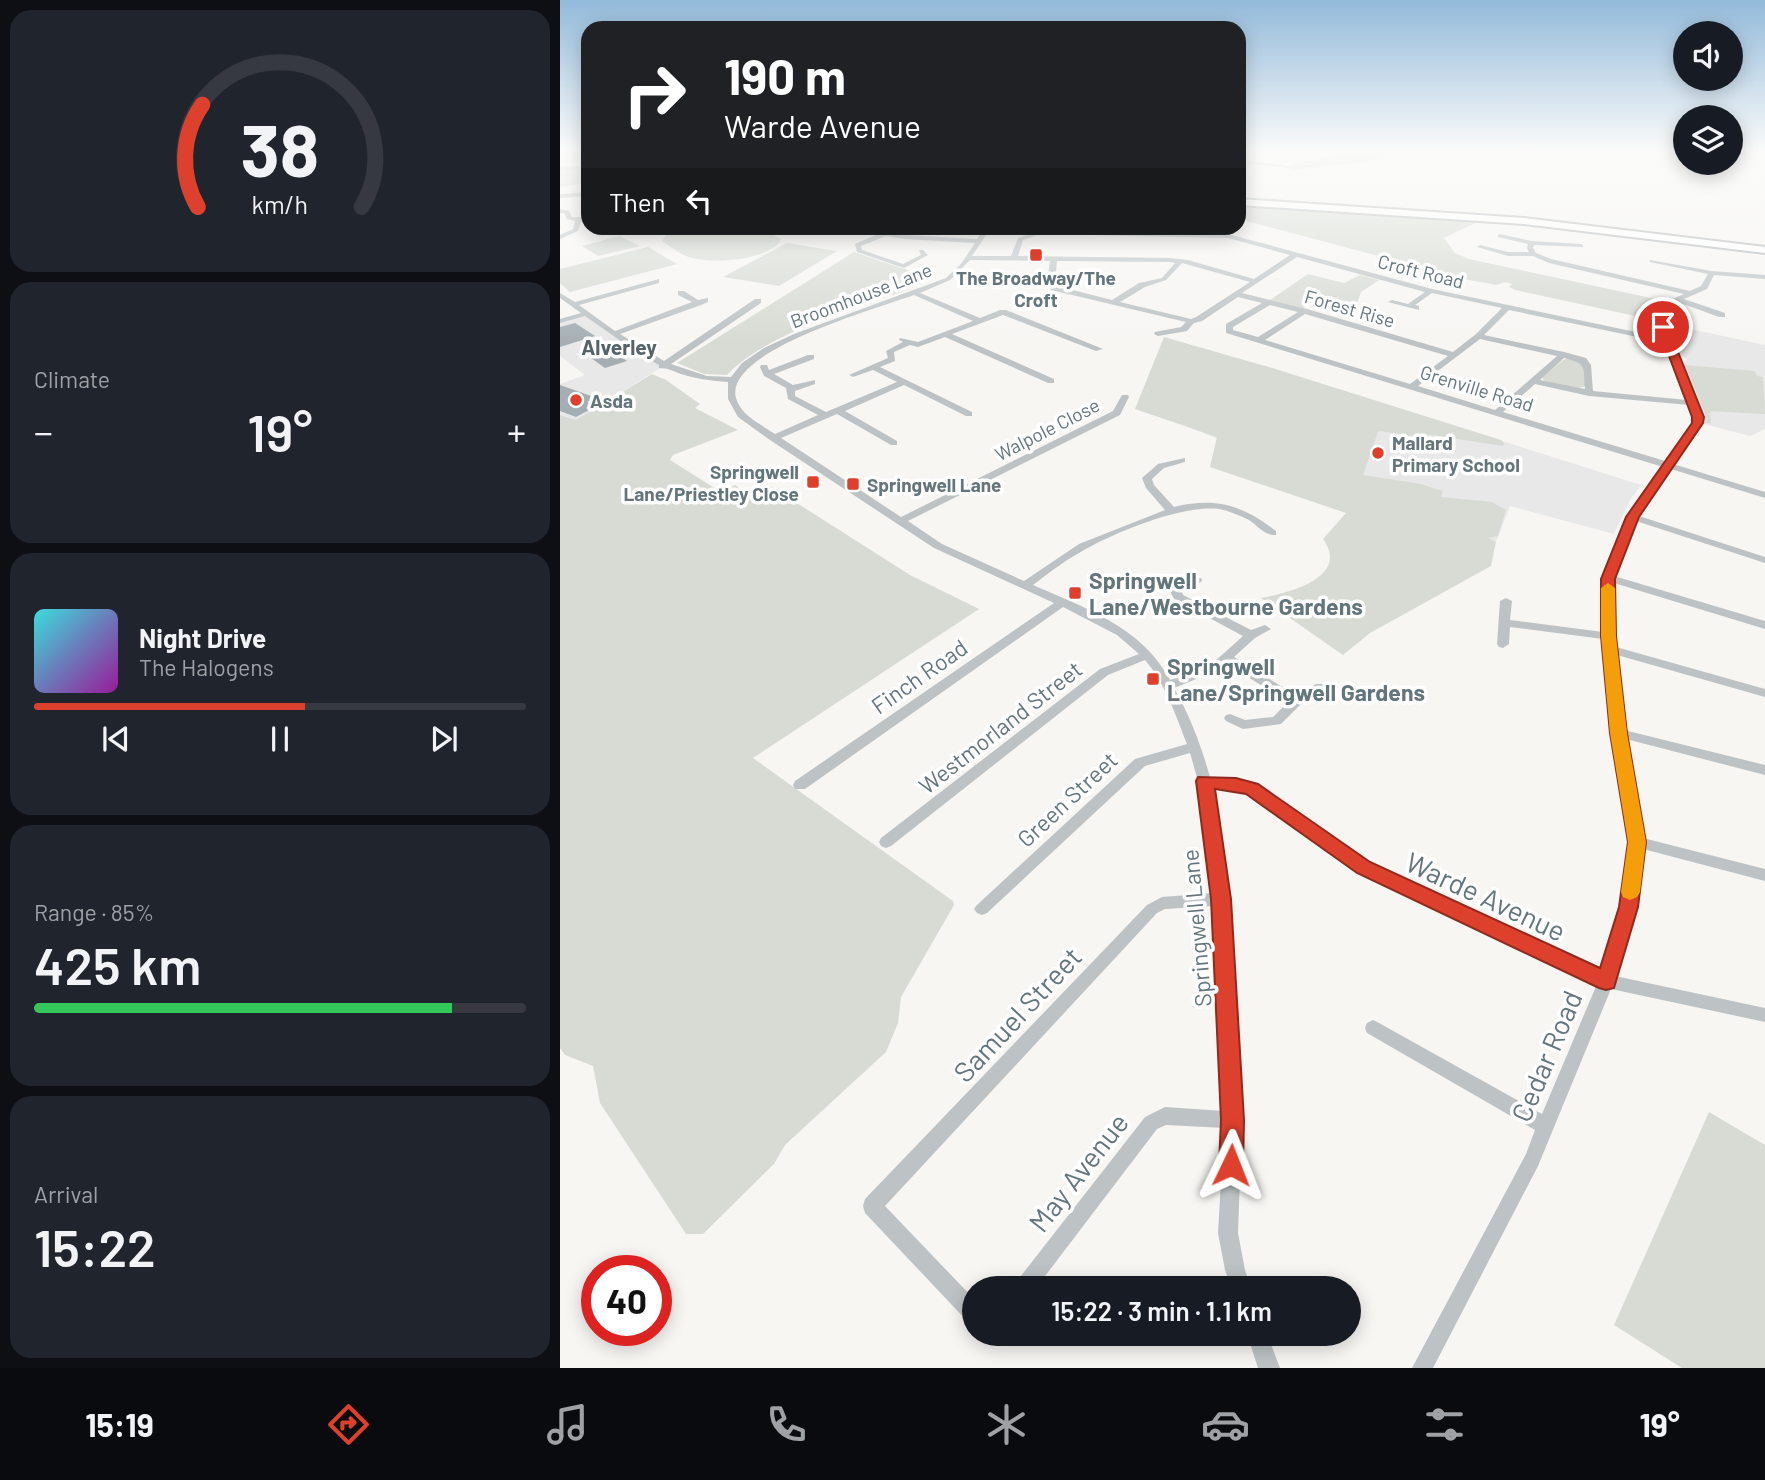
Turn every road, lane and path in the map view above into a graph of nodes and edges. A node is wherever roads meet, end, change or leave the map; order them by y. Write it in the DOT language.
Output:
graph roads {
  1 [pos="568,214"];
  2 [pos="1432,214"];
  3 [pos="578,220"];
  4 [pos="581,220"];
  5 [pos="883,235"];
  6 [pos="899,235"];
  7 [pos="939,235"];
  8 [pos="983,235"];
  9 [pos="1029,235"];
  10 [pos="1215,235"];
  11 [pos="1500,236"];
  12 [pos="560,237"];
  13 [pos="937,238"];
  14 [pos="978,241"];
  15 [pos="1532,243"];
  16 [pos="1585,246"];
  17 [pos="1480,247"];
  18 [pos="1765,248"];
  19 [pos="921,251"];
  20 [pos="1534,254"];
  21 [pos="1295,255"];
  22 [pos="968,258"];
  23 [pos="1014,258"];
  24 [pos="1054,258"];
  25 [pos="1180,261"];
  26 [pos="1652,261"];
  27 [pos="1712,273"];
  28 [pos="1765,277"];
  29 [pos="656,281"];
  30 [pos="1254,281"];
  31 [pos="1431,291"];
  32 [pos="681,293"];
  33 [pos="914,293"];
  34 [pos="1690,293"];
  35 [pos="1236,294"];
  36 [pos="560,295"];
  37 [pos="1677,299"];
  38 [pos="701,301"];
  39 [pos="758,301"];
  40 [pos="1269,302"];
  41 [pos="1392,302"];
  42 [pos="1112,303"];
  43 [pos="574,304"];
  44 [pos="1413,307"];
  45 [pos="1507,307"];
  46 [pos="1304,311"];
  47 [pos="587,313"];
  48 [pos="1725,317"];
  49 [pos="978,320"];
  50 [pos="560,321"];
  51 [pos="1191,321"];
  52 [pos="616,333"];
  53 [pos="945,334"];
  54 [pos="1158,334"];
  55 [pos="1479,336"];
  56 [pos="1258,341"];
  57 [pos="1669,341"];
  58 [pos="906,342"];
  59 [pos="1099,349"];
  60 [pos="790,352"];
  61 [pos="1454,355"];
  62 [pos="1564,355"];
  63 [pos="662,366"];
  64 [pos="874,367"];
  65 [pos="853,375"];
  66 [pos="733,380"];
  67 [pos="1051,381"];
  68 [pos="1534,381"];
  69 [pos="812,382"];
  70 [pos="904,382"];
  71 [pos="1411,387"];
  72 [pos="791,389"];
  73 [pos="1589,393"];
  74 [pos="1125,397"];
  75 [pos="1693,403"];
  76 [pos="839,411"];
  77 [pos="1497,413"];
  78 [pos="970,414"];
  79 [pos="826,416"];
  80 [pos="774,438"];
  81 [pos="894,443"];
  82 [pos="1182,460"];
  83 [pos="1668,465"];
  84 [pos="1764,493"];
  85 [pos="1171,510"];
  86 [pos="1633,517"];
  87 [pos="901,521"];
  88 [pos="1272,533"];
  89 [pos="1765,559"];
  90 [pos="1608,579"];
  91 [pos="1197,580"];
  92 [pos="1025,585"];
  93 [pos="1506,601"];
  94 [pos="1062,602"];
  95 [pos="1505,623"];
  96 [pos="1765,625"];
  97 [pos="1265,629"];
  98 [pos="1251,635"];
  99 [pos="1610,643"];
  100 [pos="1503,644"];
  101 [pos="1147,655"];
  102 [pos="1228,659"];
  103 [pos="1167,686"];
  104 [pos="1320,687"];
  105 [pos="1765,693"];
  106 [pos="1297,702"];
  107 [pos="1230,718"];
  108 [pos="1618,733"];
  109 [pos="1195,747"];
  110 [pos="1765,769"];
  111 [pos="1205,781"];
  112 [pos="800,785"];
  113 [pos="886,842"];
  114 [pos="1637,842"];
  115 [pos="1765,875"];
  116 [pos="1221,899"];
  117 [pos="982,909"];
  118 [pos="1606,981"];
  119 [pos="1765,1016"];
  120 [pos="1373,1028"];
  121 [pos="1233,1120"];
  122 [pos="1546,1126"];
  123 [pos="1033,1276"];
  124 [pos="1237,1276"];
  125 [pos="962,1301"];
  126 [pos="1261,1346"];
  127 [pos="1269,1368"];
  128 [pos="1422,1368"];
  1 -- 3 [label="street"];
  2 -- 18 [label="highway"];
  3 -- 4 [label="street"];
  3 -- 12 [label="street"];
  5 -- 19 [label="street"];
  6 -- 13 [label="street"];
  7 -- 13 [label="street"];
  8 -- 14 [label="street, Broomhouse Lane"];
  9 -- 23 [label="street, Croft Road"];
  10 -- 21 [label="street, Croft Road"];
  11 -- 15 [label="street"];
  13 -- 14 [label="street"];
  14 -- 22 [label="street, Broomhouse Lane"];
  15 -- 16 [label="street"];
  15 -- 20 [label="street"];
  17 -- 20 [label="street"];
  20 -- 34 [label="street"];
  21 -- 30 [label="street"];
  21 -- 31 [label="street, Croft Road"];
  22 -- 23 [label="street"];
  22 -- 33 [label="street, Broomhouse Lane"];
  23 -- 24 [label="street"];
  24 -- 25 [label="street"];
  24 -- 42 [label="street"];
  25 -- 30 [label="street"];
  25 -- 42 [label="street"];
  26 -- 27 [label="street"];
  27 -- 28 [label="street"];
  27 -- 34 [label="street"];
  29 -- 43 [label="street"];
  30 -- 35 [label="street"];
  31 -- 44 [label="street"];
  31 -- 45 [label="street, Croft Road"];
  32 -- 38 [label="street"];
  33 -- 49 [label="street"];
  33 -- 66 [label="street, Broomhouse Lane"];
  34 -- 37 [label="street"];
  35 -- 40 [label="street, Forest Rise"];
  35 -- 51 [label="street"];
  36 -- 43 [label="street"];
  37 -- 48 [label="street"];
  37 -- 57 [label="street, Cedar Road"];
  38 -- 52 [label="street"];
  39 -- 63 [label="street"];
  40 -- 46 [label="street, Forest Rise"];
  40 -- 56 [label="street, Grenville Road"];
  41 -- 44 [label="street"];
  42 -- 51 [label="street"];
  43 -- 47 [label="street"];
  45 -- 55 [label="street"];
  45 -- 57 [label="street, Croft Road"];
  46 -- 56 [label="street"];
  46 -- 61 [label="street, Forest Rise"];
  47 -- 50 [label="street"];
  47 -- 52 [label="street"];
  49 -- 53 [label="street"];
  49 -- 59 [label="street"];
  51 -- 54 [label="street"];
  52 -- 63 [label="street"];
  53 -- 58 [label="street"];
  53 -- 67 [label="street"];
  55 -- 61 [label="street"];
  55 -- 62 [label="street"];
  56 -- 71 [label="street, Grenville Road"];
  57 -- 75 [label="street, Cedar Road"];
  58 -- 64 [label="street"];
  60 -- 72 [label="street"];
  61 -- 71 [label="street"];
  62 -- 68 [label="street"];
  62 -- 73 [label="street"];
  63 -- 66 [label="street"];
  64 -- 65 [label="street"];
  64 -- 70 [label="street"];
  66 -- 80 [label="street, Springwell Lane"];
  68 -- 73 [label="street"];
  68 -- 77 [label="street"];
  69 -- 72 [label="street"];
  70 -- 76 [label="street"];
  70 -- 78 [label="street"];
  71 -- 77 [label="street, Grenville Road"];
  72 -- 79 [label="street"];
  73 -- 75 [label="street"];
  74 -- 87 [label="street, Walpole Close"];
  75 -- 83 [label="street, Cedar Road"];
  76 -- 79 [label="street"];
  76 -- 81 [label="street"];
  77 -- 83 [label="street, Grenville Road"];
  79 -- 80 [label="street"];
  80 -- 87 [label="street, Springwell Lane"];
  82 -- 85 [label="street"];
  83 -- 84 [label="street, Grenville Road"];
  83 -- 86 [label="street, Cedar Road"];
  85 -- 88 [label="street"];
  85 -- 92 [label="street"];
  86 -- 89 [label="street"];
  86 -- 90 [label="street, Cedar Road"];
  87 -- 92 [label="street, Springwell Lane"];
  90 -- 96 [label="street"];
  90 -- 99 [label="street, Cedar Road"];
  91 -- 98 [label="street"];
  92 -- 94 [label="street, Springwell Lane"];
  93 -- 95 [label="street"];
  94 -- 101 [label="street, Springwell Lane"];
  94 -- 112 [label="street, Finch Road"];
  95 -- 99 [label="street"];
  95 -- 100 [label="street"];
  97 -- 98 [label="street"];
  98 -- 102 [label="street"];
  99 -- 105 [label="street"];
  99 -- 108 [label="street, Cedar Road"];
  101 -- 103 [label="street, Springwell Lane"];
  101 -- 113 [label="street, Westmorland Street"];
  102 -- 103 [label="street"];
  102 -- 106 [label="street"];
  103 -- 109 [label="street, Springwell Lane"];
  104 -- 106 [label="street"];
  106 -- 107 [label="street"];
  108 -- 110 [label="street"];
  108 -- 114 [label="street, Cedar Road"];
  109 -- 111 [label="street, Springwell Lane"];
  109 -- 117 [label="street, Green Street"];
  111 -- 116 [label="street, Springwell Lane"];
  111 -- 118 [label="street, Warde Avenue"];
  114 -- 115 [label="street"];
  114 -- 118 [label="street, Cedar Road"];
  116 -- 121 [label="street, Springwell Lane"];
  116 -- 125 [label="street, Samuel Street"];
  118 -- 119 [label="street, Warde Avenue"];
  118 -- 122 [label="street, Cedar Road"];
  120 -- 122 [label="street"];
  121 -- 123 [label="street, May Avenue"];
  121 -- 124 [label="street, Springwell Lane"];
  122 -- 128 [label="street, Cedar Road"];
  126 -- 127 [label="street"];
}
